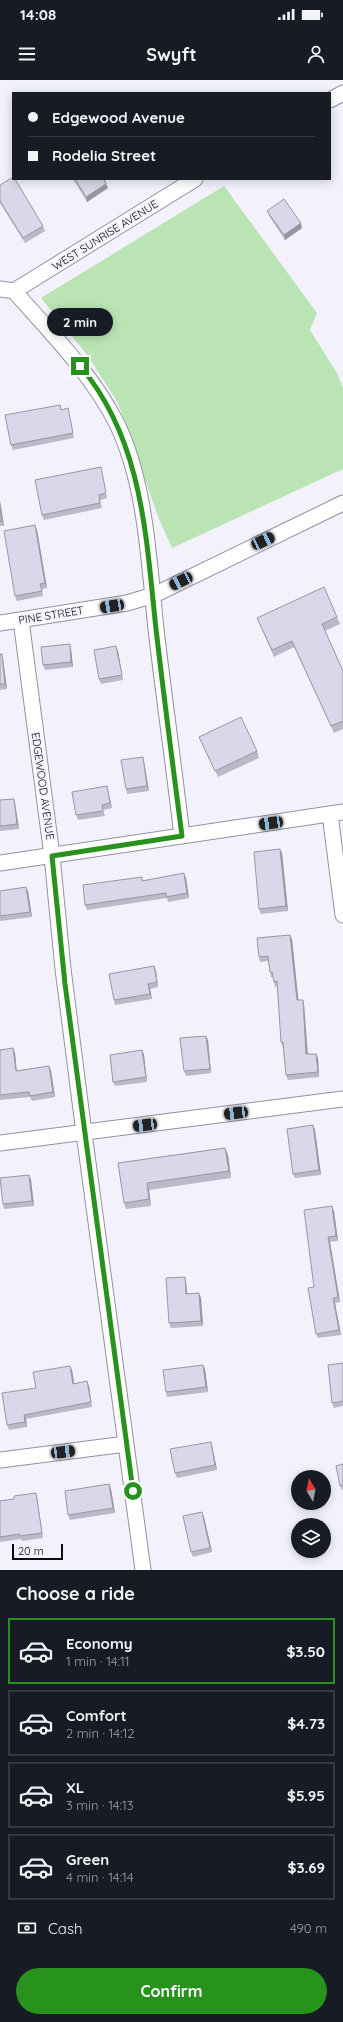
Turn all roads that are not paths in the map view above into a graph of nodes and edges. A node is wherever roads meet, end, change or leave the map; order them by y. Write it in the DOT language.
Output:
graph roads {
  1 [pos="343,93"];
  2 [pos="331,99"];
  3 [pos="194,180"];
  4 [pos="7,290"];
  5 [pos="343,503"];
  6 [pos="154,595"];
  7 [pos="21,620"];
  8 [pos="0,623"];
  9 [pos="337,813"];
  10 [pos="182,836"];
  11 [pos="52,856"];
  12 [pos="0,863"];
  13 [pos="343,915"];
  14 [pos="343,1099"];
  15 [pos="84,1133"];
  16 [pos="0,1143"];
  17 [pos="126,1444"];
  18 [pos="0,1460"];
  19 [pos="143,1570"];
  1 -- 2 [label="street"];
  3 -- 4 [label="street, WEST SUNRISE AVENUE"];
  4 -- 6 [label="street"];
  5 -- 6 [label="street, PINE STREET"];
  6 -- 7 [label="street, PINE STREET"];
  6 -- 10 [label="street"];
  7 -- 8 [label="street, PINE STREET"];
  7 -- 11 [label="street, EDGEWOOD AVENUE"];
  9 -- 10 [label="street"];
  9 -- 13 [label="street"];
  10 -- 11 [label="street"];
  11 -- 12 [label="street"];
  11 -- 15 [label="street, EDGEWOOD AVENUE"];
  14 -- 15 [label="street"];
  15 -- 16 [label="street"];
  15 -- 17 [label="street, EDGEWOOD AVENUE"];
  17 -- 18 [label="street"];
  17 -- 19 [label="street, EDGEWOOD AVENUE"];
}
